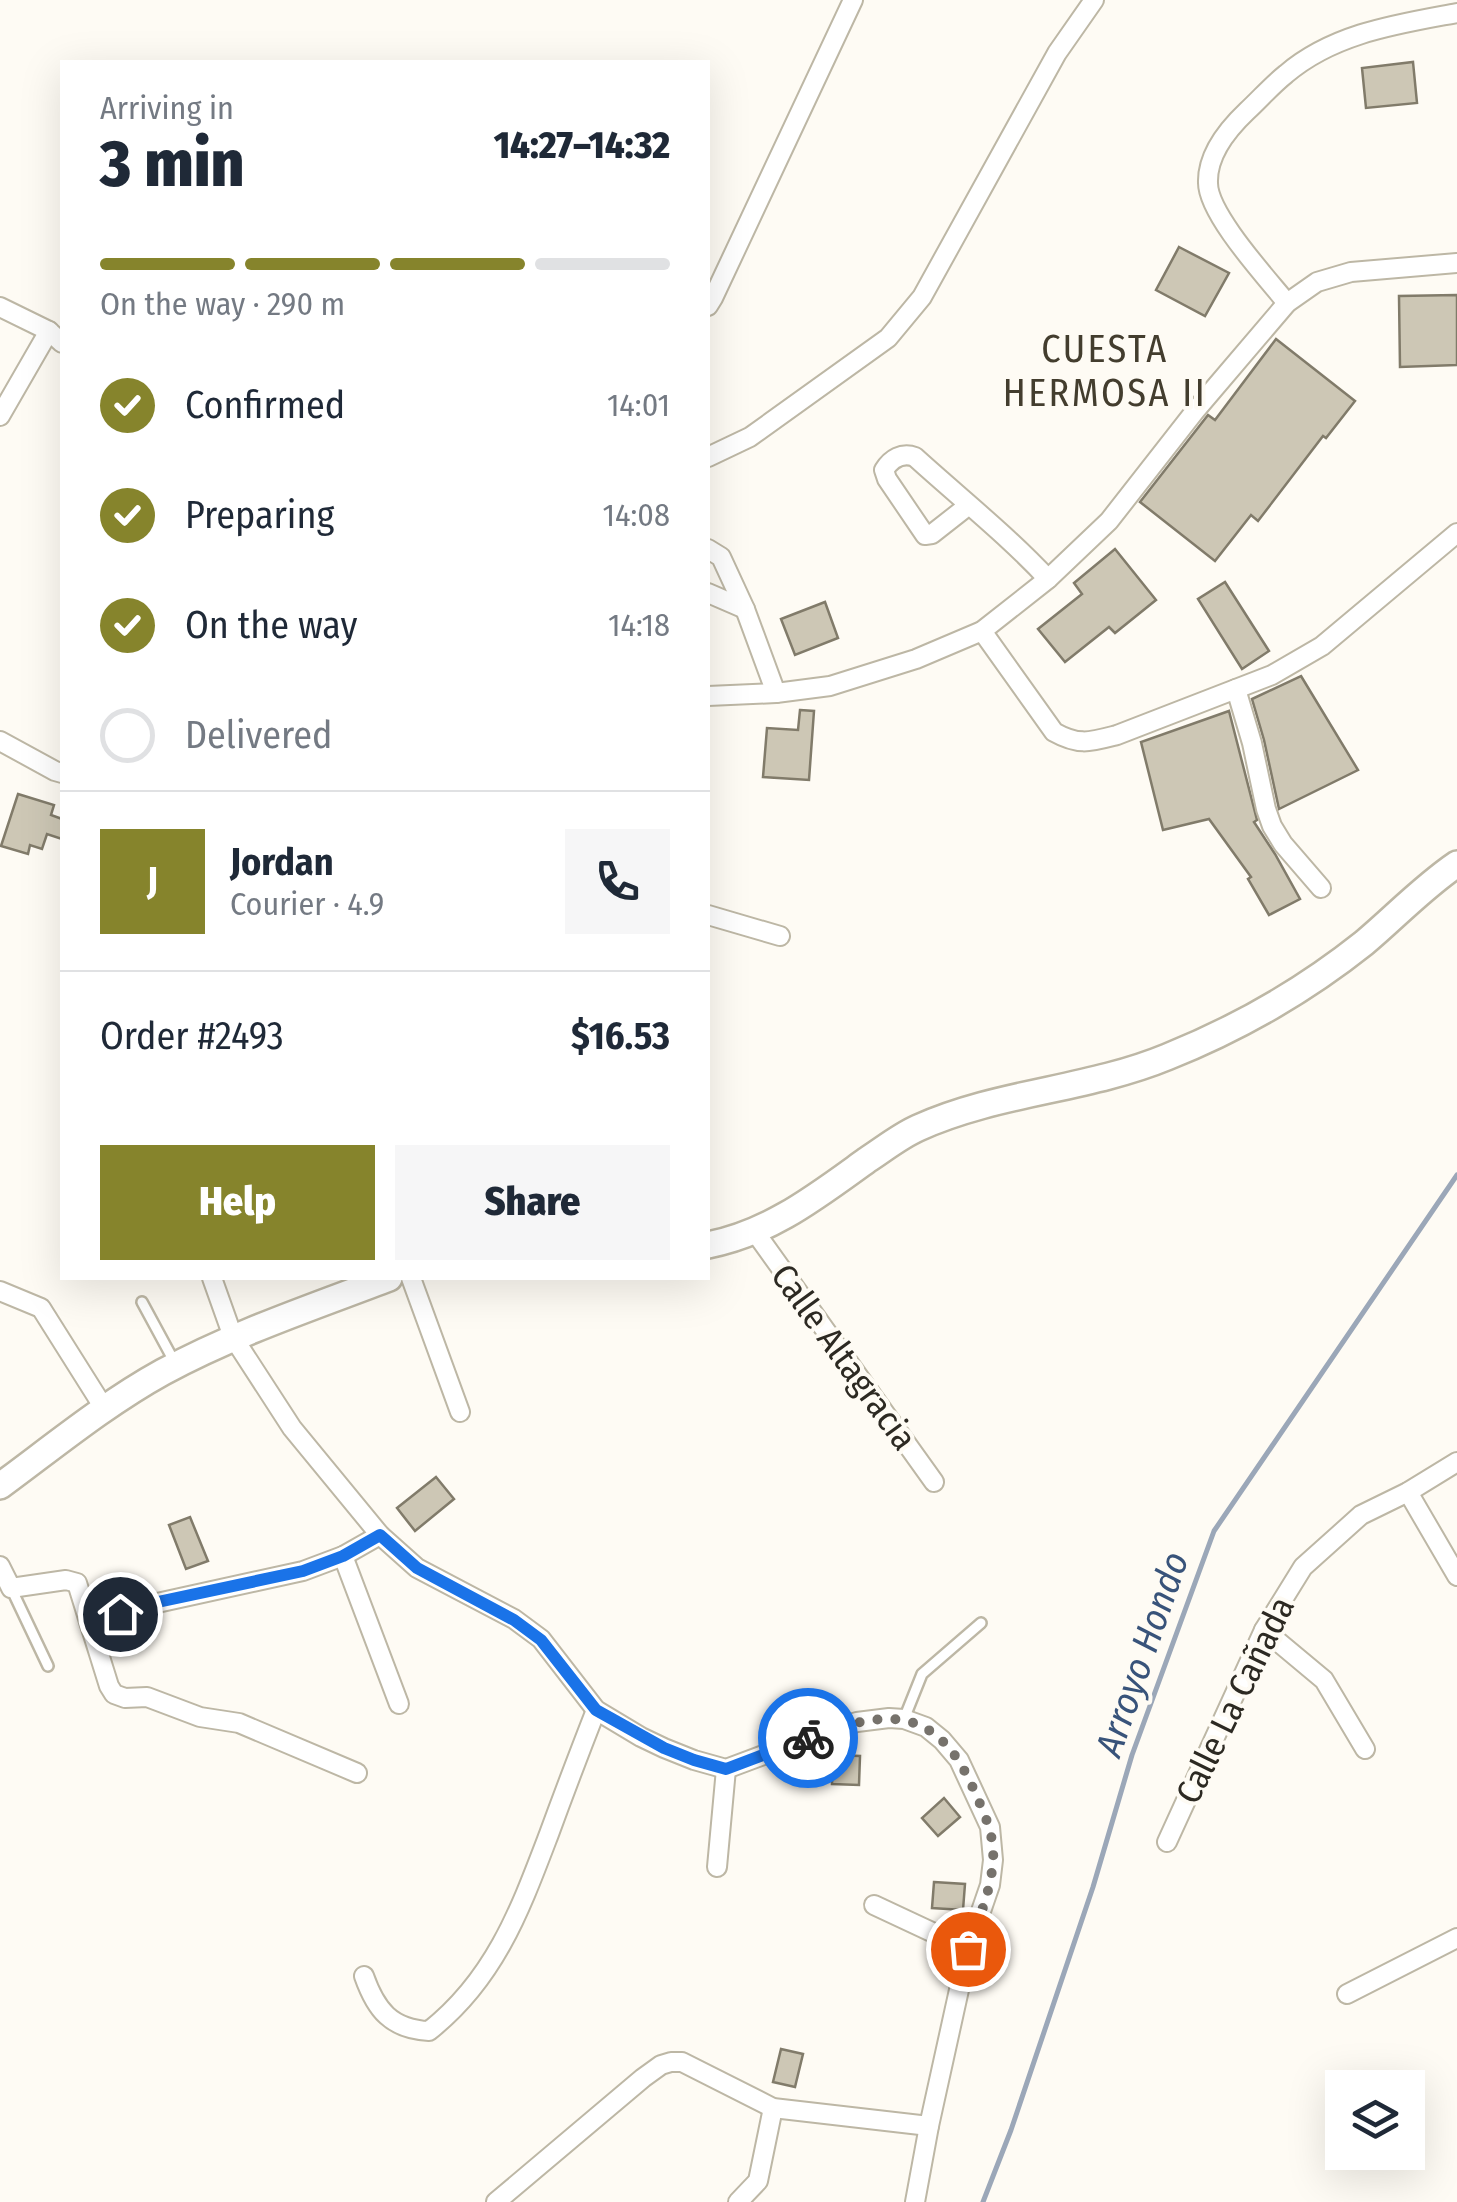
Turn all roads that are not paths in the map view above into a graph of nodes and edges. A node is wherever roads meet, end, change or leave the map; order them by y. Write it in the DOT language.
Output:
graph roads {
  1 [pos="853,0"];
  2 [pos="1094,0"];
  3 [pos="1457,13"];
  4 [pos="1457,263"];
  5 [pos="710,299"];
  6 [pos="1287,304"];
  7 [pos="0,308"];
  8 [pos="56,337"];
  9 [pos="0,416"];
  10 [pos="710,456"];
  11 [pos="969,505"];
  12 [pos="1457,533"];
  13 [pos="710,550"];
  14 [pos="1048,579"];
  15 [pos="710,593"];
  16 [pos="745,609"];
  17 [pos="982,631"];
  18 [pos="1236,689"];
  19 [pos="776,693"];
  20 [pos="710,696"];
  21 [pos="0,741"];
  22 [pos="60,772"];
  23 [pos="1457,864"];
  24 [pos="1320,888"];
  25 [pos="710,916"];
  26 [pos="780,936"];
  27 [pos="755,1232"];
  28 [pos="710,1243"];
  29 [pos="213,1280"];
  30 [pos="384,1280"];
  31 [pos="413,1280"];
  32 [pos="0,1290"];
  33 [pos="142,1302"];
  34 [pos="233,1337"];
  35 [pos="176,1365"];
  36 [pos="104,1408"];
  37 [pos="460,1412"];
  38 [pos="1457,1462"];
  39 [pos="934,1482"];
  40 [pos="0,1486"];
  41 [pos="1408,1492"];
  42 [pos="380,1535"];
  43 [pos="343,1556"];
  44 [pos="0,1566"];
  45 [pos="1457,1576"];
  46 [pos="11,1588"];
  47 [pos="120,1614"];
  48 [pos="981,1623"];
  49 [pos="1264,1630"];
  50 [pos="48,1666"];
  51 [pos="399,1704"];
  52 [pos="596,1710"];
  53 [pos="904,1719"];
  54 [pos="1365,1749"];
  55 [pos="726,1769"];
  56 [pos="357,1773"];
  57 [pos="1167,1842"];
  58 [pos="717,1867"];
  59 [pos="874,1905"];
  60 [pos="1457,1938"];
  61 [pos="968,1949"];
  62 [pos="364,1976"];
  63 [pos="1347,1994"];
  64 [pos="773,2108"];
  65 [pos="929,2126"];
  66 [pos="496,2202"];
  67 [pos="738,2202"];
  68 [pos="915,2202"];
  1 -- 5 [label="street"];
  2 -- 10 [label="street"];
  3 -- 6 [label="street"];
  4 -- 6 [label="street"];
  6 -- 14 [label="street"];
  7 -- 8 [label="street"];
  8 -- 9 [label="street"];
  11 -- 11 [label="street"];
  11 -- 14 [label="street"];
  12 -- 18 [label="street"];
  13 -- 16 [label="street"];
  14 -- 17 [label="street"];
  15 -- 16 [label="street"];
  16 -- 19 [label="street"];
  17 -- 18 [label="street"];
  17 -- 19 [label="street"];
  18 -- 24 [label="street"];
  19 -- 20 [label="street"];
  21 -- 22 [label="street"];
  23 -- 27 [label="main road"];
  25 -- 26 [label="street"];
  27 -- 28 [label="main road"];
  27 -- 39 [label="street, Calle Altagracia"];
  29 -- 34 [label="street"];
  30 -- 34 [label="main road"];
  31 -- 37 [label="street"];
  32 -- 36 [label="street"];
  33 -- 35 [label="lane"];
  34 -- 35 [label="main road"];
  34 -- 42 [label="street"];
  35 -- 36 [label="main road"];
  36 -- 40 [label="main road"];
  38 -- 41 [label="street, Calle La Cañada"];
  41 -- 45 [label="street"];
  41 -- 49 [label="street, Calle La Cañada"];
  42 -- 43 [label="street"];
  42 -- 52 [label="street"];
  43 -- 47 [label="street"];
  43 -- 51 [label="street"];
  44 -- 46 [label="street"];
  46 -- 50 [label="lane"];
  46 -- 56 [label="street"];
  48 -- 53 [label="lane"];
  49 -- 54 [label="street"];
  49 -- 57 [label="street, Calle La Cañada"];
  52 -- 55 [label="street"];
  52 -- 62 [label="street"];
  53 -- 55 [label="street"];
  53 -- 61 [label="street"];
  55 -- 58 [label="street"];
  59 -- 61 [label="street"];
  60 -- 63 [label="street"];
  61 -- 65 [label="street"];
  64 -- 65 [label="street"];
  64 -- 66 [label="street"];
  64 -- 67 [label="street"];
  65 -- 68 [label="street"];
}
